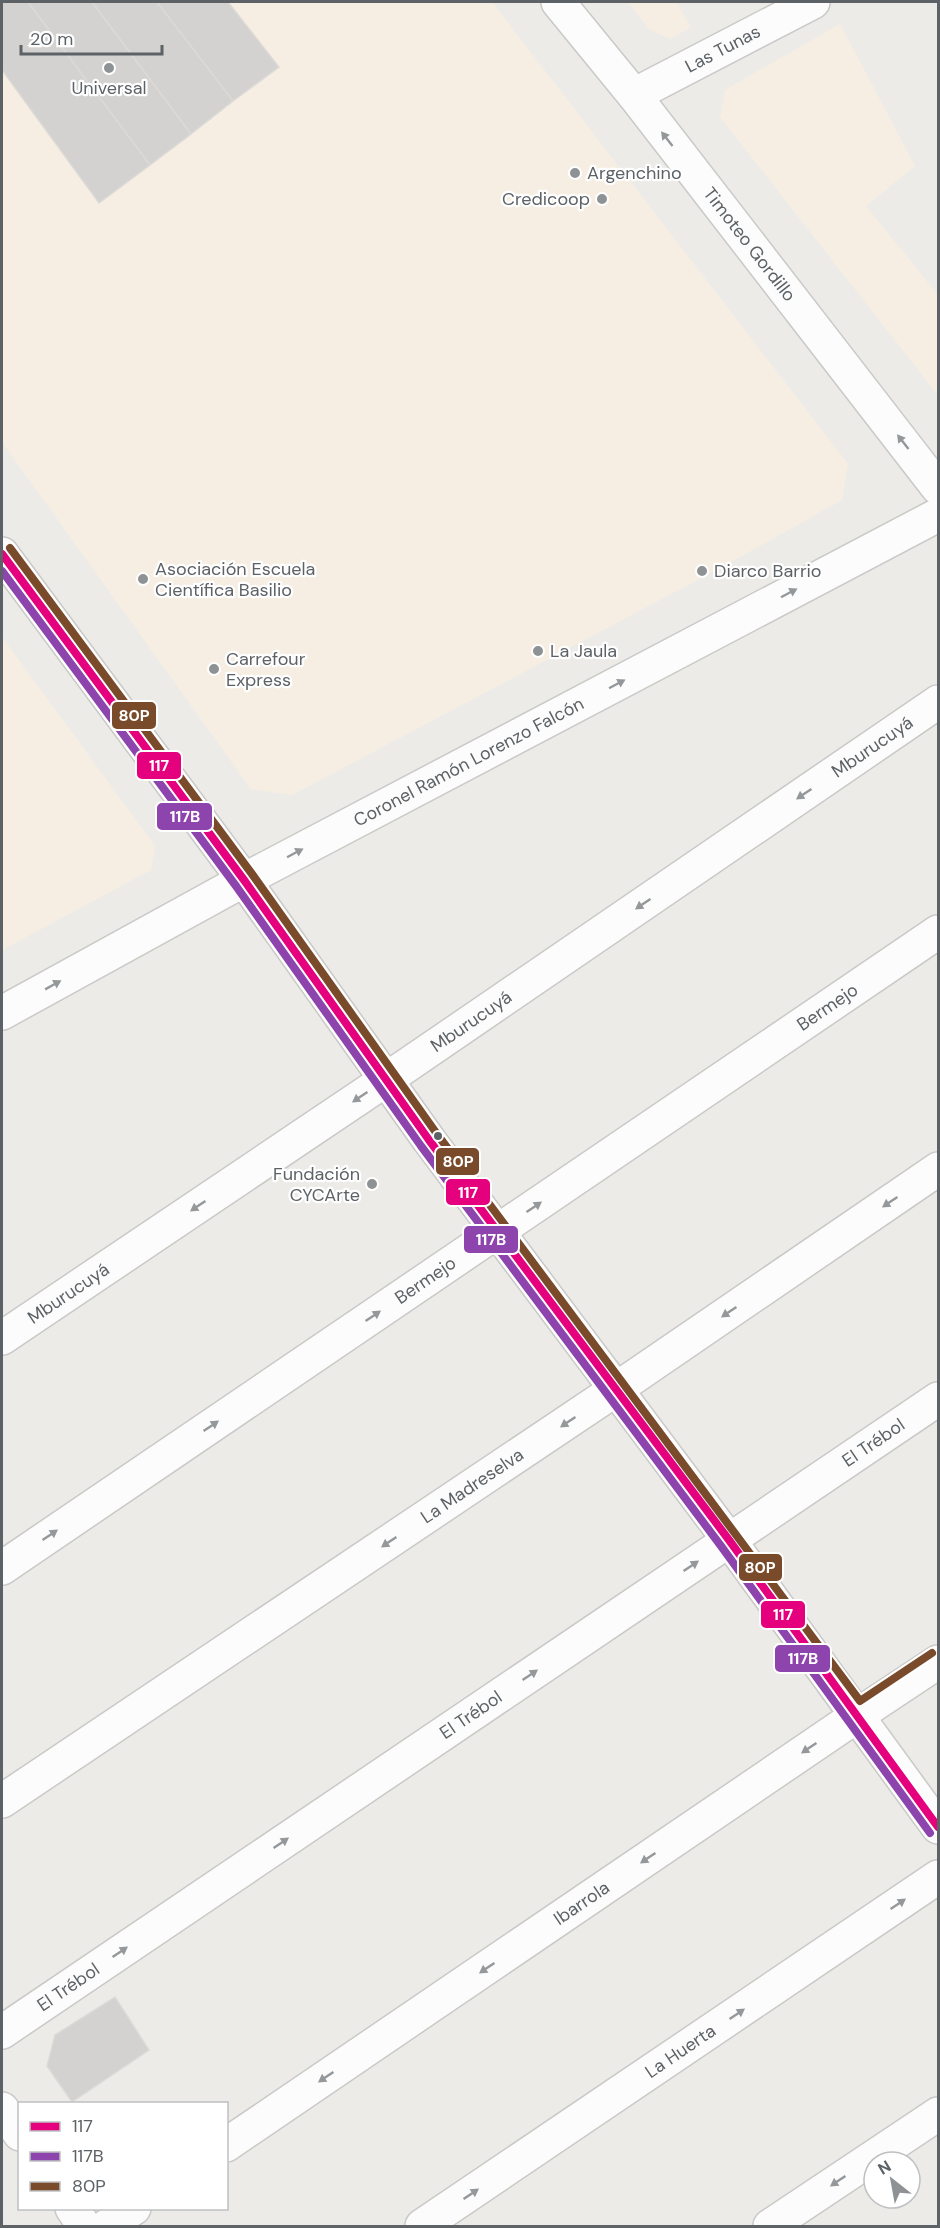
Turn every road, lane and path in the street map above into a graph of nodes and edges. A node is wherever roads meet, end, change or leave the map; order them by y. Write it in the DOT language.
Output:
graph roads {
  1 [pos="558,2"];
  2 [pos="813,2"];
  3 [pos="634,95"];
  4 [pos="939,488"];
  5 [pos="939,515"];
  6 [pos="2,554"];
  7 [pos="939,702"];
  8 [pos="244,880"];
  9 [pos="939,932"];
  10 [pos="2,1013"];
  11 [pos="387,1079"];
  12 [pos="939,1169"];
  13 [pos="497,1232"];
  14 [pos="2,1338"];
  15 [pos="615,1390"];
  16 [pos="939,1399"];
  17 [pos="729,1540"];
  18 [pos="2,1568"];
  19 [pos="939,1662"];
  20 [pos="858,1715"];
  21 [pos="2,1801"];
  22 [pos="939,1827"];
  23 [pos="939,1877"];
  24 [pos="2,2032"];
  25 [pos="2,2109"];
  26 [pos="939,2114"];
  27 [pos="18,2131"];
  28 [pos="228,2144"];
  29 [pos="73,2210"];
  30 [pos="131,2210"];
  31 [pos="84,2226"];
  32 [pos="107,2226"];
  33 [pos="422,2226"];
  34 [pos="770,2226"];
  1 -- 3 [label="street, Timoteo Gordillo"];
  2 -- 3 [label="street, Las Tunas"];
  4 -- 3 [label="street, Timoteo Gordillo, one-way"];
  8 -- 5 [label="street, Coronel Ramón Lorenzo Falcón, one-way"];
  6 -- 8 [label="street"];
  7 -- 11 [label="street, Mburucuyá, one-way"];
  10 -- 8 [label="street, Coronel Ramón Lorenzo Falcón, one-way"];
  8 -- 11 [label="street"];
  13 -- 9 [label="street, Bermejo, one-way"];
  11 -- 13 [label="street"];
  11 -- 14 [label="street, Mburucuyá, one-way"];
  12 -- 15 [label="street, La Madreselva, one-way"];
  13 -- 15 [label="street"];
  18 -- 13 [label="street, Bermejo, one-way"];
  15 -- 17 [label="street"];
  15 -- 21 [label="street, La Madreselva, one-way"];
  16 -- 17 [label="street, El Trébol"];
  17 -- 20 [label="street"];
  24 -- 17 [label="street, El Trébol, one-way"];
  19 -- 20 [label="street, Ibarrola"];
  20 -- 22 [label="street"];
  20 -- 28 [label="street, Ibarrola, one-way"];
  33 -- 23 [label="street, La Huerta, one-way"];
  25 -- 27 [label="street"];
  26 -- 34 [label="street, one-way"];
  29 -- 31 [label="street"];
  30 -- 32 [label="street"];
}
